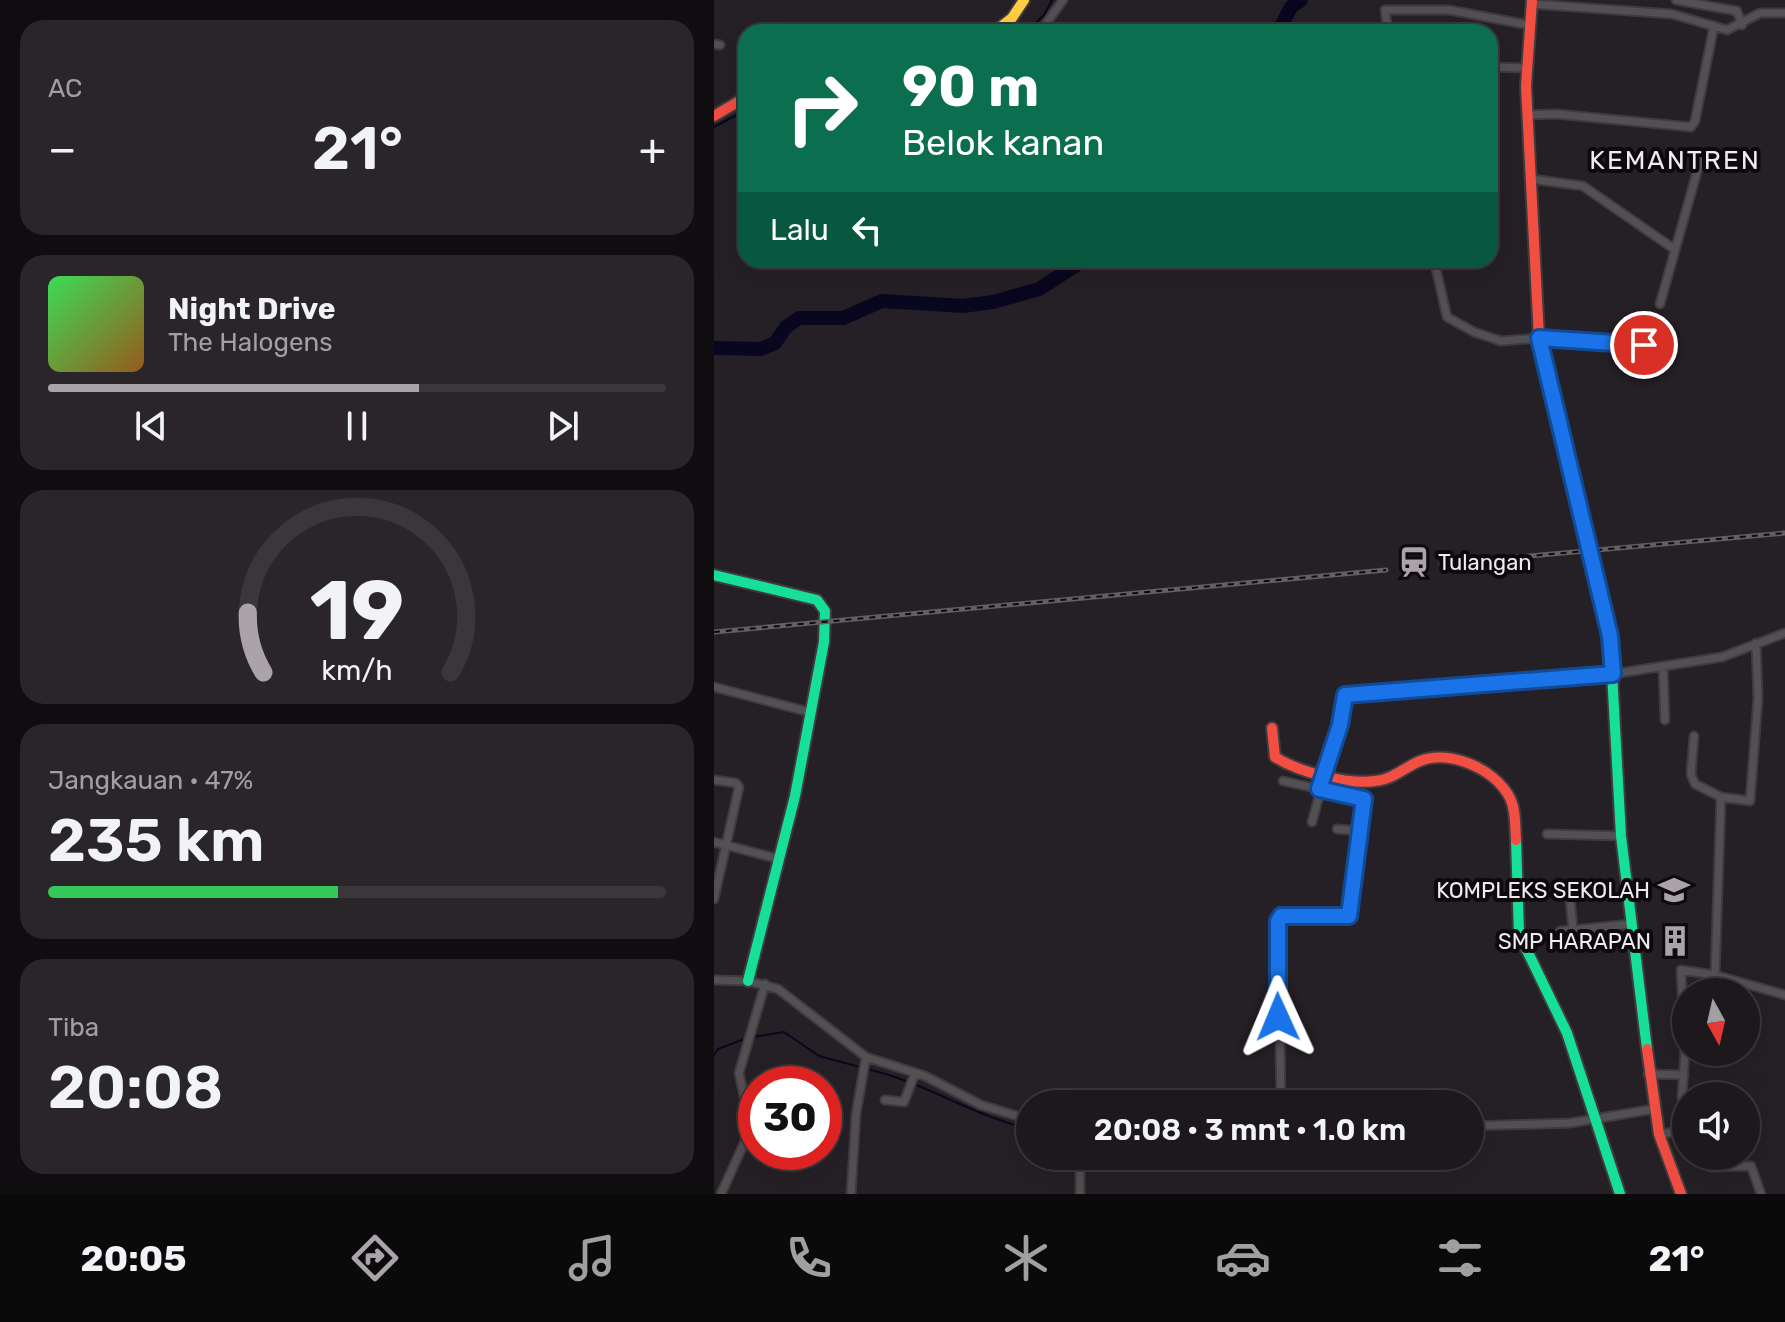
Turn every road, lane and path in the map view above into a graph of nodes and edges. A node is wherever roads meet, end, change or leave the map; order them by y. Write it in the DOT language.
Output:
graph roads {
  1 [pos="1024,0"];
  2 [pos="1063,0"];
  3 [pos="1385,0"];
  4 [pos="1532,2"];
  5 [pos="1599,3"];
  6 [pos="1672,6"];
  7 [pos="1385,10"];
  8 [pos="1785,13"];
  9 [pos="1702,14"];
  10 [pos="1741,20"];
  11 [pos="1004,24"];
  12 [pos="1046,24"];
  13 [pos="1387,24"];
  14 [pos="1529,25"];
  15 [pos="1714,26"];
  16 [pos="1498,67"];
  17 [pos="1526,68"];
  18 [pos="738,102"];
  19 [pos="1527,115"];
  20 [pos="714,116"];
  21 [pos="1702,154"];
  22 [pos="1531,179"];
  23 [pos="1674,249"];
  24 [pos="1436,268"];
  25 [pos="1660,304"];
  26 [pos="1539,338"];
  27 [pos="1670,347"];
  28 [pos="714,575"];
  29 [pos="1785,633"];
  30 [pos="1756,643"];
  31 [pos="1663,667"];
  32 [pos="1613,674"];
  33 [pos="714,687"];
  34 [pos="809,712"];
  35 [pos="1665,720"];
  36 [pos="1272,728"];
  37 [pos="1694,736"];
  38 [pos="714,780"];
  39 [pos="1283,781"];
  40 [pos="1321,781"];
  41 [pos="1721,797"];
  42 [pos="1312,822"];
  43 [pos="1337,829"];
  44 [pos="1360,831"];
  45 [pos="1547,834"];
  46 [pos="1621,836"];
  47 [pos="714,842"];
  48 [pos="726,845"];
  49 [pos="779,859"];
  50 [pos="1569,887"];
  51 [pos="714,897"];
  52 [pos="1631,924"];
  53 [pos="1573,930"];
  54 [pos="1560,931"];
  55 [pos="1715,975"];
  56 [pos="714,980"];
  57 [pos="748,981"];
  58 [pos="765,984"];
  59 [pos="1785,995"];
  60 [pos="866,1057"];
  61 [pos="1648,1074"];
  62 [pos="1684,1075"];
  63 [pos="913,1079"];
  64 [pos="1683,1082"];
  65 [pos="1281,1090"];
  66 [pos="885,1100"];
  67 [pos="1654,1109"];
  68 [pos="1016,1116"];
  69 [pos="1592,1119"];
  70 [pos="1484,1125"];
  71 [pos="1672,1133"];
  72 [pos="1659,1134"];
  73 [pos="1080,1170"];
  74 [pos="1752,1170"];
  75 [pos="721,1194"];
  76 [pos="851,1194"];
  77 [pos="1080,1194"];
  78 [pos="1620,1194"];
  79 [pos="1681,1194"];
  80 [pos="1761,1194"];
  1 -- 11 [label="street"];
  2 -- 12 [label="street"];
  3 -- 7 [label="street"];
  4 -- 5 [label="street"];
  4 -- 14 [label="street"];
  5 -- 6 [label="street"];
  6 -- 9 [label="street"];
  6 -- 9 [label="street"];
  7 -- 13 [label="street"];
  7 -- 14 [label="street"];
  8 -- 10 [label="street"];
  9 -- 10 [label="street"];
  9 -- 15 [label="street"];
  10 -- 15 [label="street"];
  14 -- 17 [label="street"];
  15 -- 19 [label="street"];
  16 -- 17 [label="street"];
  17 -- 19 [label="street"];
  18 -- 20 [label="street"];
  19 -- 22 [label="street"];
  21 -- 23 [label="street"];
  22 -- 23 [label="street"];
  22 -- 26 [label="street"];
  23 -- 25 [label="street"];
  24 -- 26 [label="street"];
  26 -- 27 [label="street"];
  26 -- 32 [label="street"];
  28 -- 34 [label="street"];
  29 -- 30 [label="street"];
  30 -- 31 [label="street"];
  30 -- 41 [label="street"];
  31 -- 32 [label="street"];
  31 -- 35 [label="street"];
  32 -- 40 [label="street"];
  32 -- 46 [label="street"];
  33 -- 34 [label="street"];
  34 -- 49 [label="street"];
  36 -- 40 [label="street"];
  37 -- 41 [label="street"];
  38 -- 48 [label="street"];
  39 -- 40 [label="street"];
  40 -- 42 [label="street"];
  40 -- 44 [label="street"];
  40 -- 69 [label="street"];
  41 -- 55 [label="street"];
  43 -- 44 [label="street"];
  44 -- 65 [label="street"];
  45 -- 46 [label="street"];
  46 -- 52 [label="street"];
  47 -- 48 [label="street"];
  48 -- 49 [label="street"];
  48 -- 51 [label="street"];
  49 -- 57 [label="street"];
  50 -- 53 [label="street"];
  52 -- 53 [label="street"];
  52 -- 61 [label="street"];
  53 -- 54 [label="street"];
  55 -- 59 [label="street"];
  55 -- 62 [label="street"];
  56 -- 57 [label="street"];
  57 -- 58 [label="street"];
  58 -- 60 [label="street"];
  58 -- 75 [label="street"];
  60 -- 63 [label="street"];
  60 -- 76 [label="street"];
  61 -- 62 [label="street"];
  61 -- 67 [label="street"];
  62 -- 64 [label="street"];
  63 -- 66 [label="street"];
  63 -- 68 [label="street"];
  67 -- 69 [label="street"];
  67 -- 72 [label="street"];
  69 -- 70 [label="street"];
  69 -- 78 [label="street"];
  71 -- 72 [label="street"];
  72 -- 79 [label="street"];
  73 -- 77 [label="street"];
  74 -- 80 [label="street"];
}
